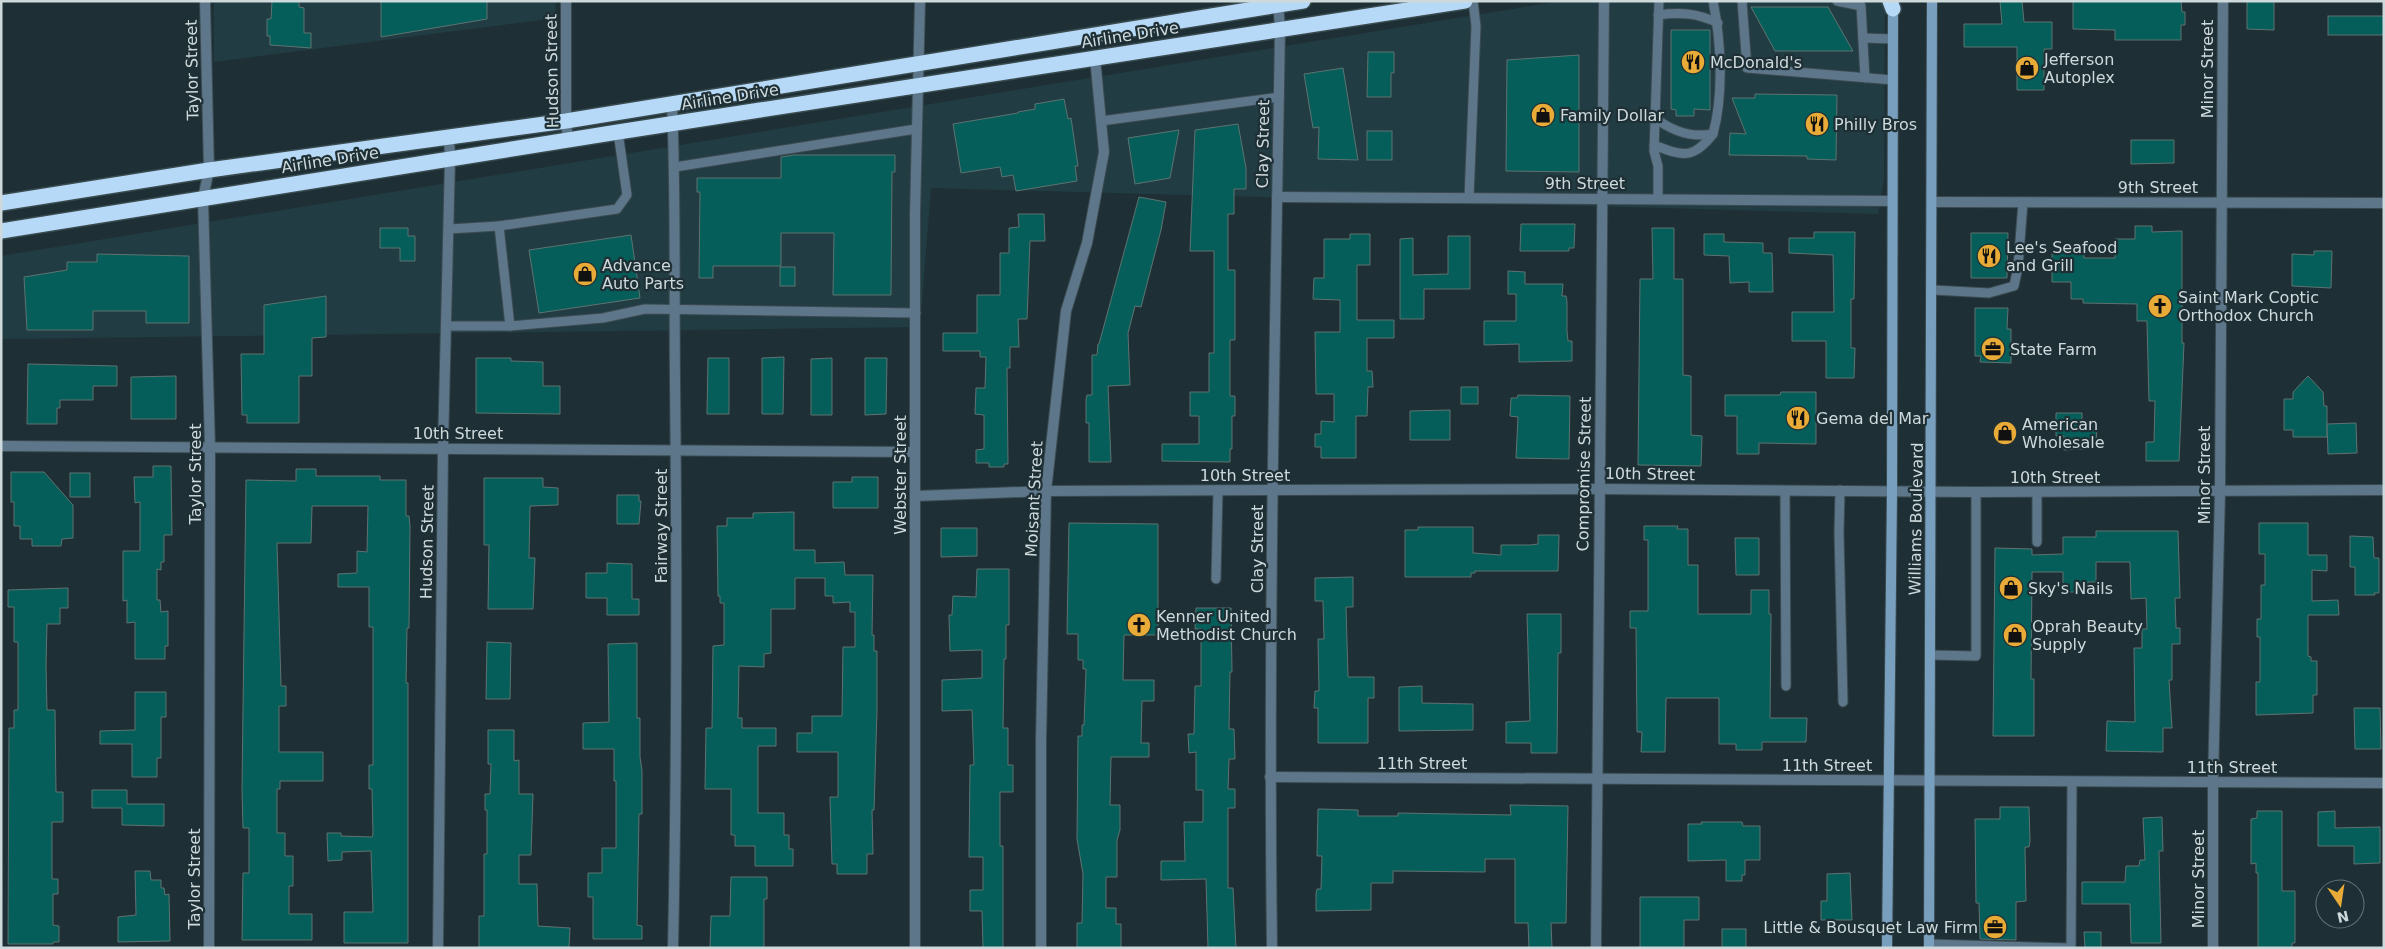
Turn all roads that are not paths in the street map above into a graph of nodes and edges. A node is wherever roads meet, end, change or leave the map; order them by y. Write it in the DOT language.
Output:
graph roads {
  1 [pos="205,1"];
  2 [pos="566,1"];
  3 [pos="920,1"];
  4 [pos="1303,1"];
  5 [pos="1465,1"];
  6 [pos="1472,1"];
  7 [pos="1604,1"];
  8 [pos="1659,1"];
  9 [pos="1713,1"];
  10 [pos="1742,1"];
  11 [pos="1837,1"];
  12 [pos="1932,1"];
  13 [pos="2223,1"];
  14 [pos="1278,3"];
  15 [pos="1892,4"];
  16 [pos="1658,16"];
  17 [pos="1718,24"];
  18 [pos="1280,29"];
  19 [pos="1863,38"];
  20 [pos="1892,39"];
  21 [pos="1095,58"];
  22 [pos="920,65"];
  23 [pos="1865,78"];
  24 [pos="1892,80"];
  25 [pos="918,86"];
  26 [pos="1279,97"];
  27 [pos="672,104"];
  28 [pos="1655,118"];
  29 [pos="1101,120"];
  30 [pos="566,121"];
  31 [pos="673,124"];
  32 [pos="916,129"];
  33 [pos="618,132"];
  34 [pos="1713,134"];
  35 [pos="449,137"];
  36 [pos="568,141"];
  37 [pos="1654,146"];
  38 [pos="450,159"];
  39 [pos="675,167"];
  40 [pos="209,170"];
  41 [pos="1277,197"];
  42 [pos="203,198"];
  43 [pos="1469,198"];
  44 [pos="1603,198"];
  45 [pos="1658,199"];
  46 [pos="1892,201"];
  47 [pos="1933,202"];
  48 [pos="2023,202"];
  49 [pos="2222,202"];
  50 [pos="1,203"];
  51 [pos="2384,203"];
  52 [pos="499,226"];
  53 [pos="449,229"];
  54 [pos="1,231"];
  55 [pos="1932,290"];
  56 [pos="674,308"];
  57 [pos="916,313"];
  58 [pos="446,326"];
  59 [pos="510,326"];
  60 [pos="1,446"];
  61 [pos="210,447"];
  62 [pos="443,448"];
  63 [pos="676,450"];
  64 [pos="914,452"];
  65 [pos="1599,489"];
  66 [pos="1218,490"];
  67 [pos="1272,490"];
  68 [pos="1785,490"];
  69 [pos="1840,490"];
  70 [pos="2384,490"];
  71 [pos="1046,491"];
  72 [pos="1892,492"];
  73 [pos="1932,492"];
  74 [pos="1976,492"];
  75 [pos="2037,492"];
  76 [pos="2220,492"];
  77 [pos="916,496"];
  78 [pos="2036,542"];
  79 [pos="1216,579"];
  80 [pos="1930,655"];
  81 [pos="1786,686"];
  82 [pos="1843,702"];
  83 [pos="1270,777"];
  84 [pos="1597,780"];
  85 [pos="1889,781"];
  86 [pos="1928,781"];
  87 [pos="2072,782"];
  88 [pos="2213,782"];
  89 [pos="2384,783"];
  90 [pos="1929,946"];
  91 [pos="2032,947"];
  92 [pos="209,948"];
  93 [pos="438,948"];
  94 [pos="673,948"];
  95 [pos="915,948"];
  96 [pos="1041,948"];
  97 [pos="1272,948"];
  98 [pos="1596,948"];
  99 [pos="1887,948"];
  100 [pos="2213,948"];
  1 -- 40 [label="street, Taylor Street"];
  2 -- 30 [label="street, Hudson Street"];
  3 -- 22 [label="street, Webster Street"];
  4 -- 14 [label="highway, Airline Drive"];
  5 -- 18 [label="highway, Airline Drive"];
  6 -- 43 [label="lane"];
  7 -- 44 [label="street, Compromise Street"];
  8 -- 16 [label="lane"];
  9 -- 17 [label="lane"];
  10 -- 23 [label="lane"];
  11 -- 19 [label="lane"];
  12 -- 47 [label="main road, Williams Boulevard"];
  13 -- 49 [label="street, Minor Street"];
  14 -- 18 [label="street, Clay Street"];
  14 -- 22 [label="highway, Airline Drive"];
  15 -- 20 [label="main road, Williams Boulevard"];
  16 -- 17 [label="lane"];
  16 -- 28 [label="lane"];
  17 -- 34 [label="lane"];
  18 -- 21 [label="highway, Airline Drive"];
  18 -- 26 [label="street, Clay Street"];
  19 -- 20 [label="lane"];
  19 -- 23 [label="lane"];
  20 -- 24 [label="main road, Williams Boulevard"];
  21 -- 25 [label="highway, Airline Drive"];
  21 -- 29 [label="street, Moisant Street"];
  22 -- 25 [label="street, Webster Street"];
  22 -- 27 [label="highway, Airline Drive"];
  23 -- 24 [label="lane"];
  24 -- 46 [label="main road, Williams Boulevard"];
  25 -- 31 [label="highway, Airline Drive"];
  25 -- 32 [label="street, Webster Street"];
  26 -- 29 [label="lane"];
  26 -- 41 [label="street, Clay Street"];
  27 -- 30 [label="highway, Airline Drive"];
  27 -- 31 [label="street, Fairway Street"];
  28 -- 34 [label="lane"];
  28 -- 37 [label="lane"];
  29 -- 71 [label="street, Moisant Street"];
  30 -- 35 [label="highway, Airline Drive"];
  30 -- 36 [label="street, Hudson Street"];
  31 -- 33 [label="highway, Airline Drive"];
  31 -- 39 [label="street, Fairway Street"];
  32 -- 39 [label="lane"];
  32 -- 57 [label="street, Webster Street"];
  33 -- 36 [label="highway, Airline Drive"];
  33 -- 52 [label="lane"];
  34 -- 37 [label="lane"];
  35 -- 38 [label="street, Hudson Street"];
  35 -- 40 [label="highway, Airline Drive"];
  36 -- 38 [label="highway, Airline Drive"];
  37 -- 45 [label="lane"];
  38 -- 42 [label="highway, Airline Drive"];
  38 -- 53 [label="street, Hudson Street"];
  39 -- 56 [label="street, Fairway Street"];
  40 -- 42 [label="street, Taylor Street"];
  40 -- 50 [label="highway, Airline Drive"];
  41 -- 43 [label="street, 9th Street"];
  41 -- 67 [label="street, Clay Street"];
  42 -- 54 [label="highway, Airline Drive"];
  42 -- 61 [label="street, Taylor Street"];
  43 -- 44 [label="street, 9th Street"];
  44 -- 45 [label="street, 9th Street"];
  44 -- 65 [label="street, Compromise Street"];
  45 -- 46 [label="street, 9th Street"];
  46 -- 72 [label="main road, Williams Boulevard"];
  47 -- 48 [label="street, 9th Street"];
  47 -- 55 [label="main road, Williams Boulevard"];
  48 -- 49 [label="street, 9th Street"];
  48 -- 55 [label="lane"];
  49 -- 51 [label="street, 9th Street"];
  49 -- 76 [label="street, Minor Street"];
  52 -- 53 [label="lane"];
  52 -- 59 [label="lane"];
  53 -- 58 [label="street, Hudson Street"];
  55 -- 73 [label="main road, Williams Boulevard"];
  56 -- 57 [label="lane"];
  56 -- 59 [label="lane"];
  56 -- 63 [label="street, Fairway Street"];
  57 -- 64 [label="street, Webster Street"];
  58 -- 59 [label="lane"];
  58 -- 62 [label="street, Hudson Street"];
  60 -- 61 [label="street, 10th Street"];
  61 -- 62 [label="street, 10th Street"];
  61 -- 92 [label="street, Taylor Street"];
  62 -- 63 [label="street, 10th Street"];
  62 -- 93 [label="street, Hudson Street"];
  63 -- 64 [label="street, 10th Street"];
  63 -- 94 [label="street, Fairway Street"];
  64 -- 77 [label="street, Webster Street"];
  65 -- 67 [label="street, 10th Street"];
  65 -- 68 [label="street, 10th Street"];
  65 -- 84 [label="street, Compromise Street"];
  66 -- 67 [label="street, 10th Street"];
  66 -- 71 [label="street, 10th Street"];
  66 -- 79 [label="lane"];
  67 -- 83 [label="street, Clay Street"];
  68 -- 69 [label="street, 10th Street"];
  68 -- 81 [label="lane"];
  69 -- 72 [label="street, 10th Street"];
  69 -- 82 [label="lane"];
  70 -- 76 [label="street, 10th Street"];
  71 -- 77 [label="street, 10th Street"];
  71 -- 96 [label="street, Moisant Street"];
  72 -- 73 [label="street, 10th Street"];
  72 -- 85 [label="main road, Williams Boulevard"];
  73 -- 74 [label="street, 10th Street"];
  73 -- 80 [label="main road, Williams Boulevard"];
  74 -- 75 [label="street, 10th Street"];
  74 -- 80 [label="lane"];
  75 -- 76 [label="street, 10th Street"];
  75 -- 78 [label="lane"];
  76 -- 88 [label="street, Minor Street"];
  77 -- 95 [label="street, Webster Street"];
  80 -- 86 [label="main road, Williams Boulevard"];
  83 -- 84 [label="street, 11th Street"];
  83 -- 97 [label="street, Clay Street"];
  84 -- 85 [label="street, 11th Street"];
  84 -- 98 [label="street, Compromise Street"];
  85 -- 86 [label="street, 11th Street"];
  85 -- 99 [label="main road, Williams Boulevard"];
  86 -- 87 [label="street, 11th Street"];
  86 -- 90 [label="main road, Williams Boulevard"];
  87 -- 88 [label="street, 11th Street"];
  87 -- 91 [label="lane"];
  88 -- 89 [label="street, 11th Street"];
  88 -- 100 [label="street, Minor Street"];
  90 -- 91 [label="lane"];
}
